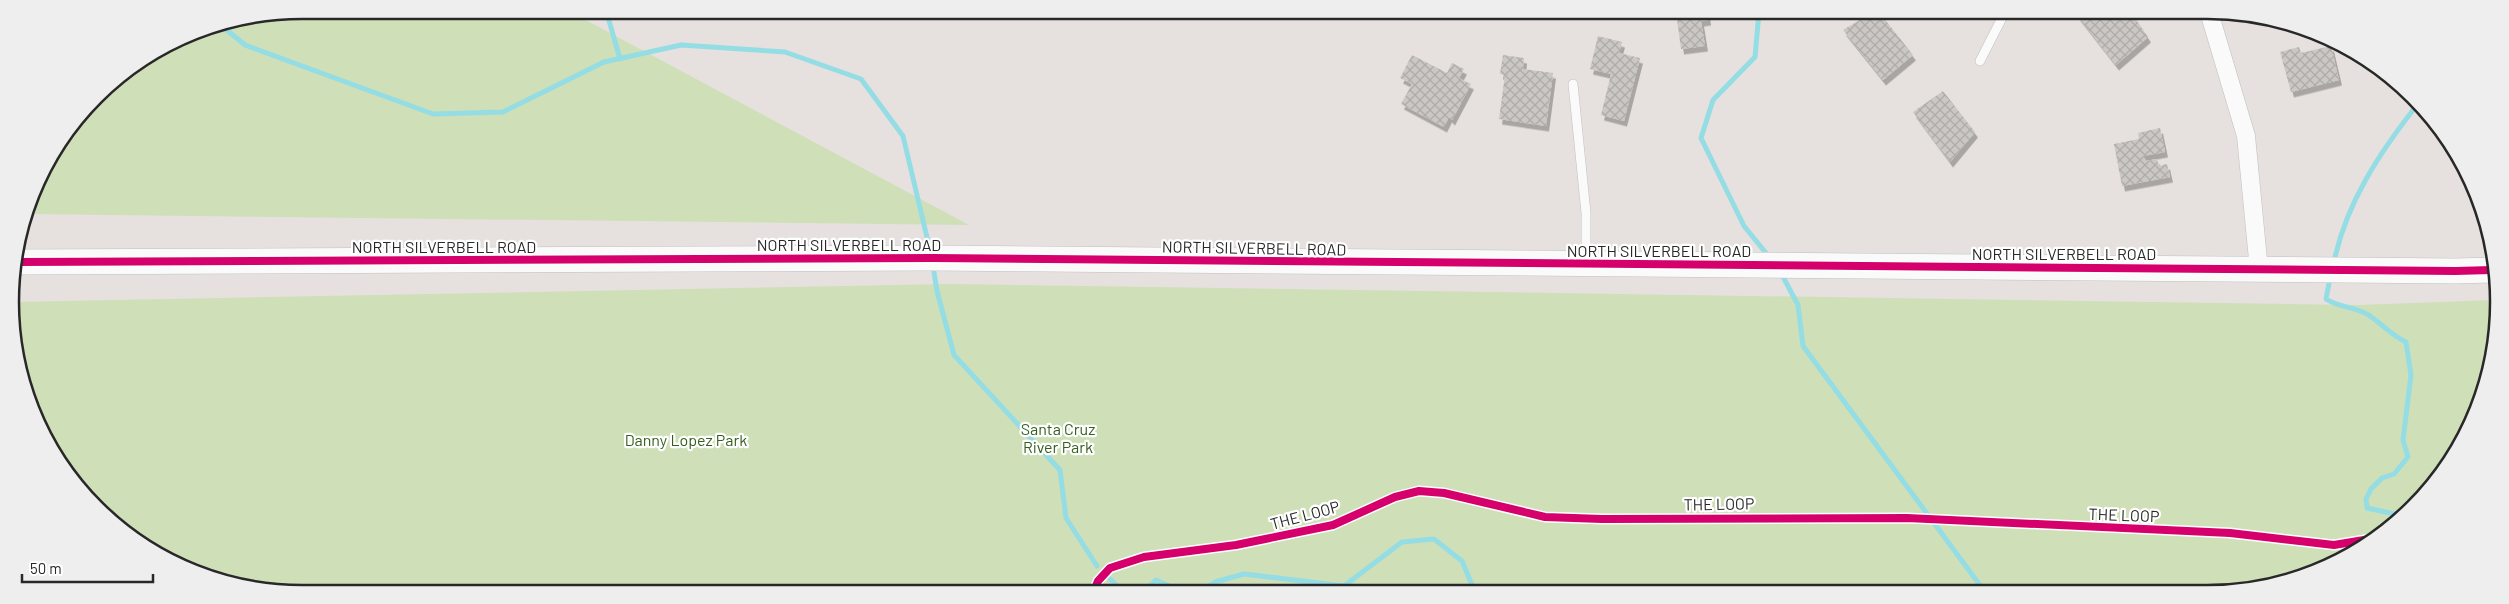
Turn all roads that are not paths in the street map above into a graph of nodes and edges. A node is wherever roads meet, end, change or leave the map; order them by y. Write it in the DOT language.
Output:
graph roads {
  1 [pos="2001,19"];
  2 [pos="2211,19"];
  3 [pos="1980,61"];
  4 [pos="1573,84"];
  5 [pos="22,262"];
  6 [pos="1586,264"];
  7 [pos="2259,270"];
  8 [pos="2489,270"];
  1 -- 3 [label="lane"];
  2 -- 7 [label="street"];
  4 -- 6 [label="lane"];
  5 -- 6 [label="main road, NORTH SILVERBELL ROAD"];
  6 -- 7 [label="main road, NORTH SILVERBELL ROAD"];
  7 -- 8 [label="main road, NORTH SILVERBELL ROAD"];
}
